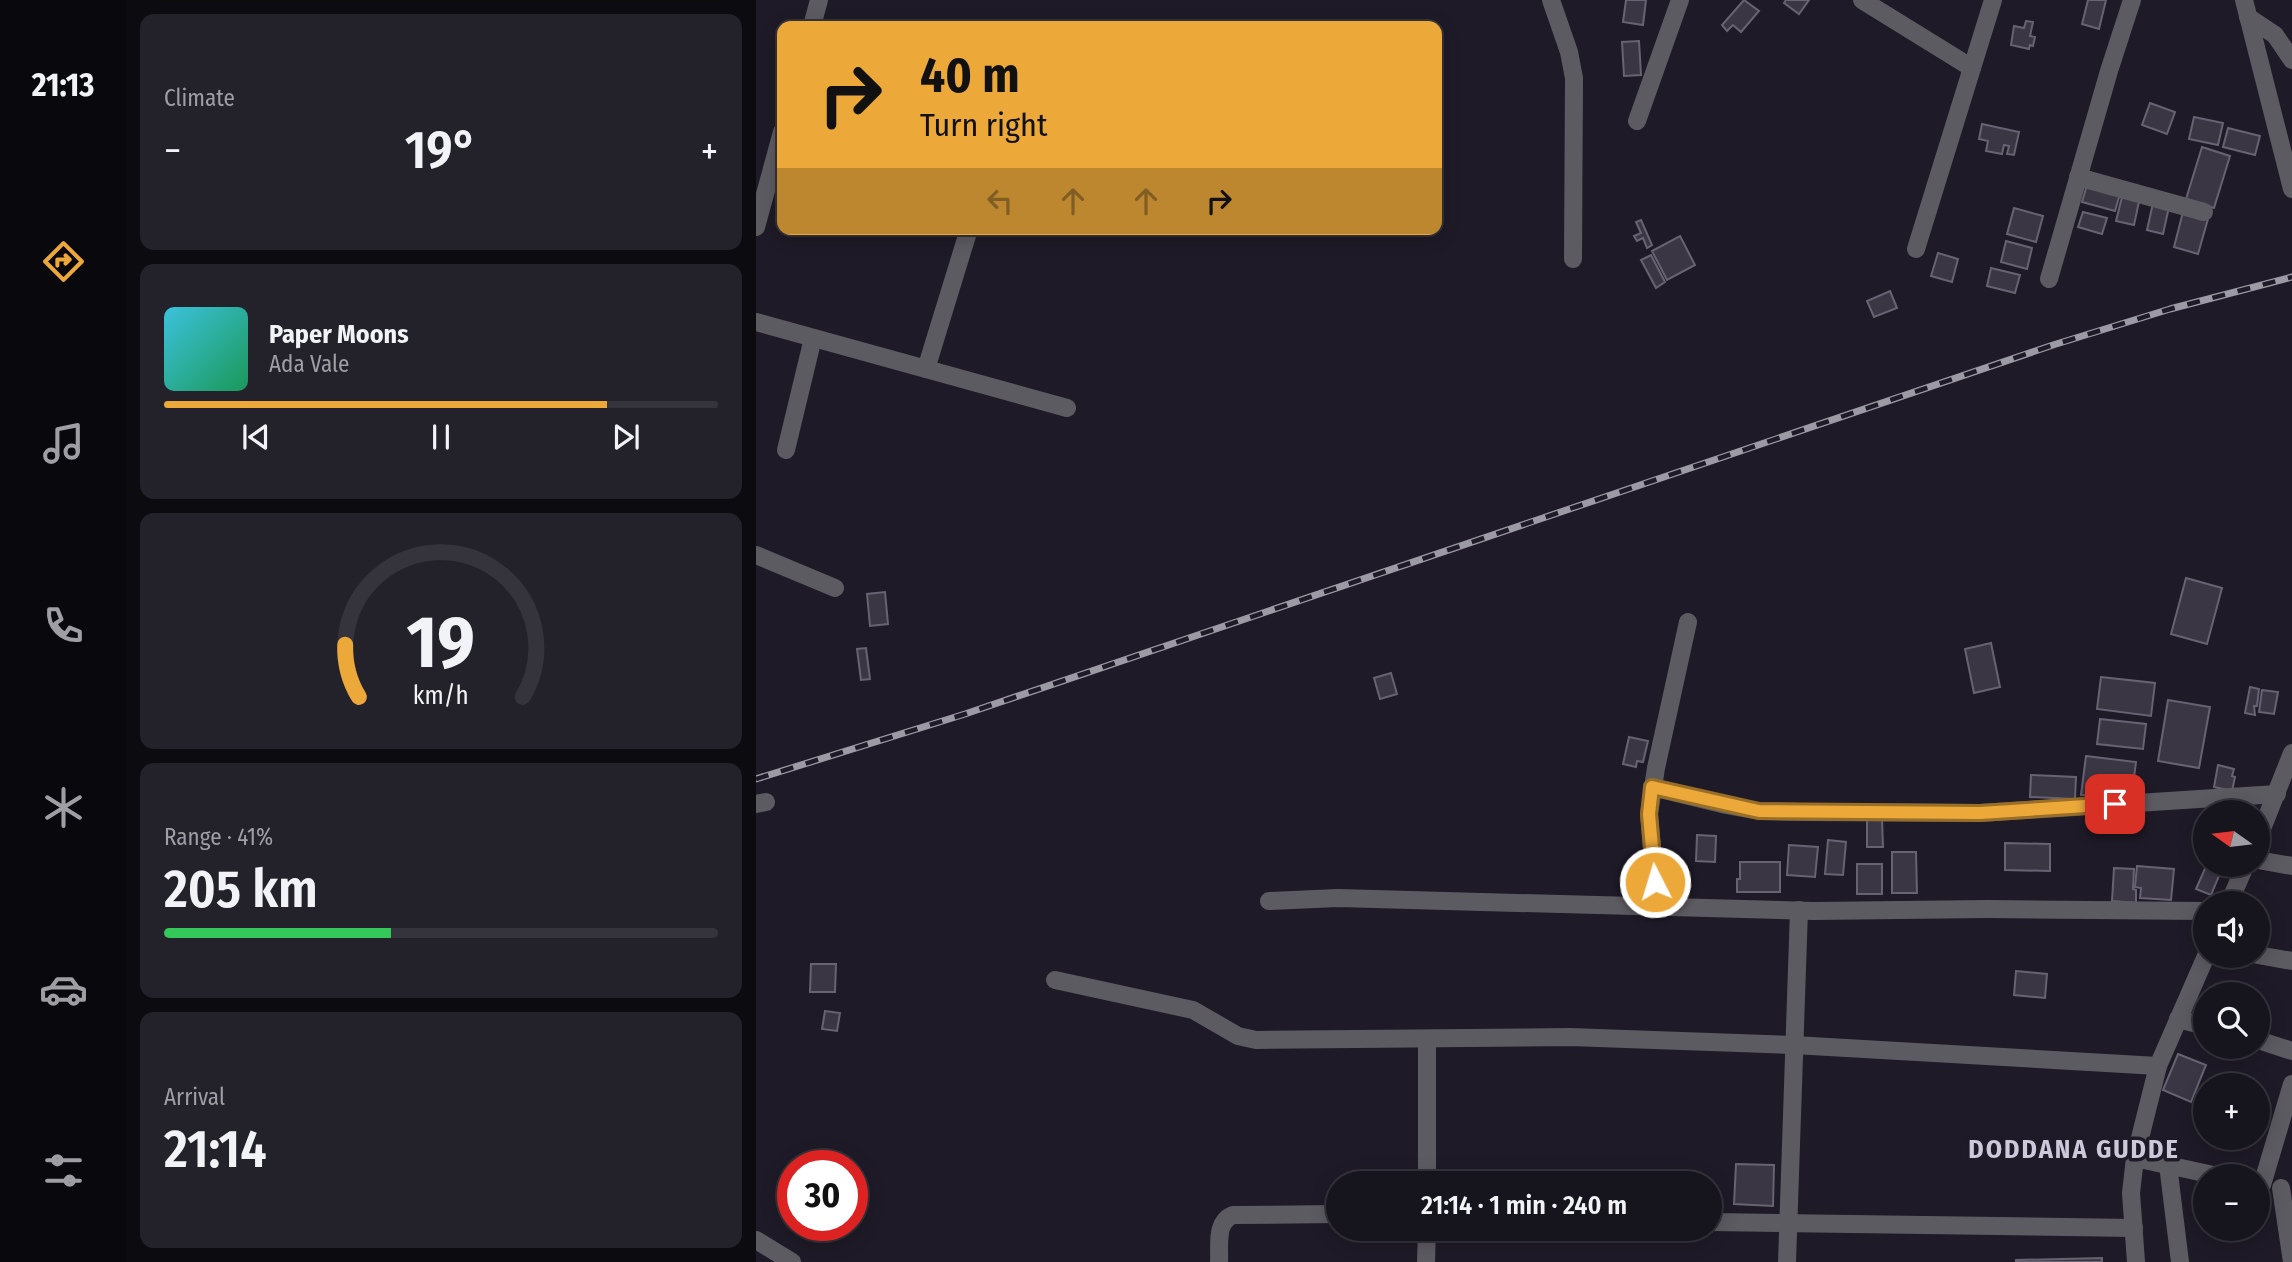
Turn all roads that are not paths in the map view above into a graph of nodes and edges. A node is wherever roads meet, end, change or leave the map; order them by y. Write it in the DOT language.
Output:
graph roads {
  1 [pos="819,0"];
  2 [pos="1551,0"];
  3 [pos="1680,0"];
  4 [pos="1862,0"];
  5 [pos="1993,0"];
  6 [pos="2132,0"];
  7 [pos="2246,8"];
  8 [pos="813,21"];
  9 [pos="2292,60"];
  10 [pos="1972,68"];
  11 [pos="1637,121"];
  12 [pos="777,150"];
  13 [pos="2078,177"];
  14 [pos="2292,189"];
  15 [pos="2204,212"];
  16 [pos="756,227"];
  17 [pos="967,235"];
  18 [pos="1916,249"];
  19 [pos="1573,259"];
  20 [pos="2049,279"];
  21 [pos="756,322"];
  22 [pos="813,338"];
  23 [pos="926,369"];
  24 [pos="1067,408"];
  25 [pos="786,450"];
  26 [pos="756,555"];
  27 [pos="835,588"];
  28 [pos="1688,622"];
  29 [pos="2292,753"];
  30 [pos="1652,787"];
  31 [pos="2277,794"];
  32 [pos="2270,811"];
  33 [pos="2270,862"];
  34 [pos="2292,866"];
  35 [pos="1269,901"];
  36 [pos="1657,905"];
  37 [pos="1799,910"];
  38 [pos="2193,911"];
  39 [pos="2270,957"];
  40 [pos="2292,961"];
  41 [pos="2201,968"];
  42 [pos="1055,980"];
  43 [pos="2178,1019"];
  44 [pos="2193,1023"];
  45 [pos="1427,1039"];
  46 [pos="2270,1044"];
  47 [pos="1794,1045"];
  48 [pos="2292,1051"];
  49 [pos="2158,1066"];
  50 [pos="2292,1084"];
  51 [pos="2135,1158"];
  52 [pos="2266,1164"];
  53 [pos="2168,1166"];
  54 [pos="1427,1171"];
  55 [pos="2193,1171"];
  56 [pos="2286,1190"];
  57 [pos="1326,1214"];
  58 [pos="1722,1222"];
  59 [pos="1788,1224"];
  60 [pos="2134,1228"];
  61 [pos="756,1240"];
  62 [pos="1427,1241"];
  63 [pos="792,1262"];
  64 [pos="1219,1262"];
  65 [pos="1426,1262"];
  66 [pos="1787,1262"];
  67 [pos="2136,1262"];
  68 [pos="2180,1262"];
  69 [pos="2292,1262"];
  1 -- 8 [label="street"];
  2 -- 19 [label="street"];
  3 -- 11 [label="street"];
  4 -- 10 [label="street"];
  5 -- 10 [label="street"];
  6 -- 13 [label="street"];
  7 -- 9 [label="street"];
  7 -- 14 [label="street"];
  10 -- 18 [label="street"];
  12 -- 16 [label="street"];
  13 -- 15 [label="street"];
  13 -- 20 [label="street"];
  17 -- 23 [label="street"];
  21 -- 22 [label="street"];
  22 -- 23 [label="street"];
  22 -- 25 [label="street"];
  23 -- 24 [label="street"];
  26 -- 27 [label="street"];
  28 -- 30 [label="street"];
  29 -- 31 [label="street"];
  30 -- 31 [label="street"];
  30 -- 36 [label="street"];
  31 -- 32 [label="street"];
  33 -- 34 [label="street"];
  35 -- 36 [label="street"];
  36 -- 37 [label="street"];
  37 -- 38 [label="street"];
  37 -- 47 [label="street"];
  39 -- 40 [label="street"];
  41 -- 43 [label="street"];
  42 -- 45 [label="street"];
  43 -- 44 [label="street"];
  43 -- 49 [label="street"];
  45 -- 47 [label="street"];
  45 -- 54 [label="street"];
  46 -- 48 [label="street"];
  47 -- 49 [label="street"];
  47 -- 59 [label="street"];
  49 -- 51 [label="street"];
  50 -- 52 [label="street"];
  51 -- 53 [label="street"];
  51 -- 60 [label="street"];
  53 -- 55 [label="street"];
  53 -- 68 [label="street"];
  56 -- 69 [label="street"];
  57 -- 64 [label="street"];
  58 -- 59 [label="street"];
  59 -- 60 [label="street"];
  59 -- 66 [label="street"];
  60 -- 67 [label="street"];
  61 -- 63 [label="street"];
  62 -- 65 [label="street"];
}
